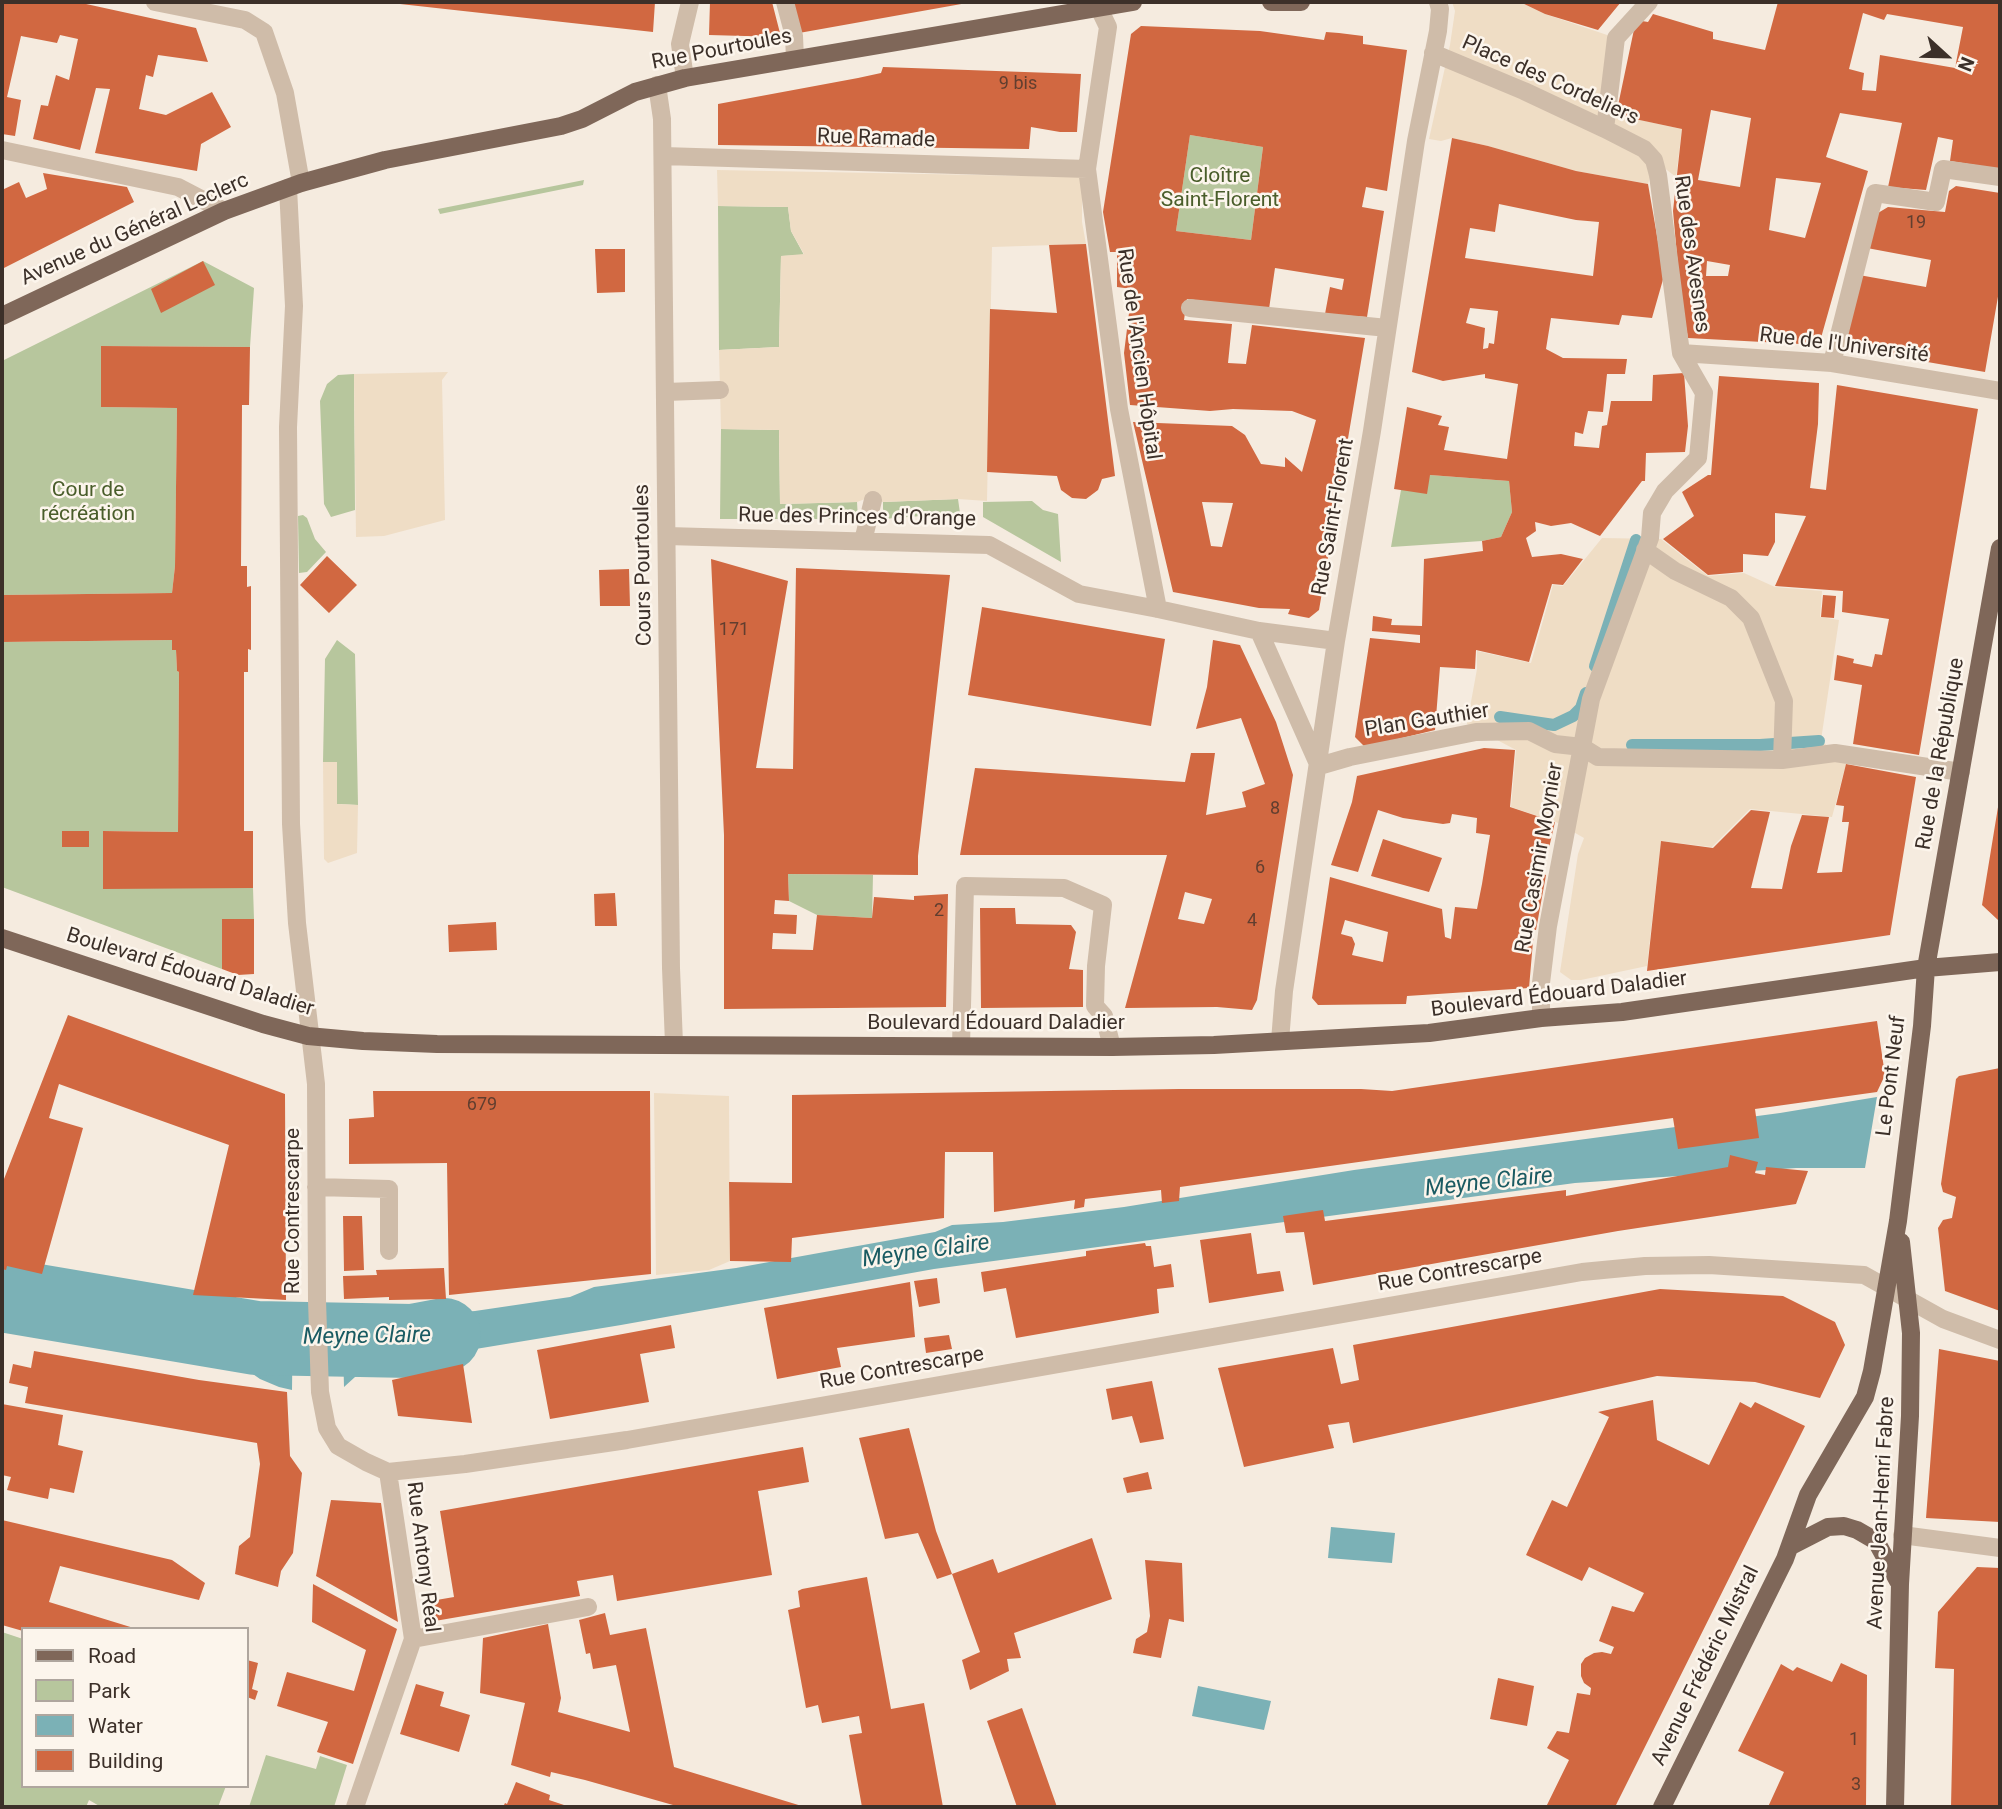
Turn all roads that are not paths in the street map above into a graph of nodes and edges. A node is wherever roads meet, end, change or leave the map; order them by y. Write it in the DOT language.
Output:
graph roads {
  1 [pos="155,2"];
  2 [pos="690,2"];
  3 [pos="785,2"];
  4 [pos="1133,2"];
  5 [pos="1270,2"];
  6 [pos="1301,2"];
  7 [pos="1438,2"];
  8 [pos="1649,2"];
  9 [pos="1097,4"];
  10 [pos="190,5"];
  11 [pos="1433,53"];
  12 [pos="795,58"];
  13 [pos="685,78"];
  14 [pos="657,85"];
  15 [pos="1605,129"];
  16 [pos="2,150"];
  17 [pos="1647,152"];
  18 [pos="663,156"];
  19 [pos="1087,169"];
  20 [pos="2000,177"];
  21 [pos="294,185"];
  22 [pos="224,211"];
  23 [pos="1189,308"];
  24 [pos="2,316"];
  25 [pos="1387,328"];
  26 [pos="1681,353"];
  27 [pos="1832,363"];
  28 [pos="720,390"];
  29 [pos="2000,391"];
  30 [pos="666,392"];
  31 [pos="873,500"];
  32 [pos="667,536"];
  33 [pos="863,541"];
  34 [pos="2000,548"];
  35 [pos="1645,550"];
  36 [pos="1158,609"];
  37 [pos="1259,631"];
  38 [pos="1336,641"];
  39 [pos="1582,747"];
  40 [pos="1782,760"];
  41 [pos="1319,766"];
  42 [pos="1961,772"];
  43 [pos="2,938"];
  44 [pos="2000,962"];
  45 [pos="1926,968"];
  46 [pos="1541,1018"];
  47 [pos="308,1035"];
  48 [pos="1280,1041"];
  49 [pos="674,1044"];
  50 [pos="961,1046"];
  51 [pos="1112,1047"];
  52 [pos="316,1187"];
  53 [pos="1902,1189"];
  54 [pos="1898,1221"];
  55 [pos="389,1251"];
  56 [pos="1887,1287"];
  57 [pos="1908,1299"];
  58 [pos="2000,1340"];
  59 [pos="388,1472"];
  60 [pos="1902,1535"];
  61 [pos="1791,1546"];
  62 [pos="2000,1548"];
  63 [pos="1900,1584"];
  64 [pos="588,1607"];
  65 [pos="413,1639"];
  66 [pos="355,1807"];
  67 [pos="1662,1807"];
  68 [pos="1895,1807"];
  1 -- 10 [label="street"];
  2 -- 13 [label="street"];
  3 -- 12 [label="street"];
  4 -- 9 [label="main road, Rue Pourtoules"];
  5 -- 6 [label="main road"];
  7 -- 11 [label="street, Rue Saint-Florent"];
  8 -- 15 [label="street"];
  9 -- 12 [label="main road, Rue Pourtoules"];
  9 -- 19 [label="street, Rue de l'Ancien Hôpital"];
  10 -- 21 [label="street"];
  11 -- 15 [label="street, Place des Cordeliers"];
  11 -- 25 [label="street, Rue Saint-Florent"];
  12 -- 13 [label="main road, Rue Pourtoules"];
  13 -- 14 [label="main road, Rue Pourtoules"];
  14 -- 18 [label="street, Cours Pourtoules"];
  14 -- 21 [label="main road, Rue Pourtoules"];
  15 -- 17 [label="street, Place des Cordeliers"];
  16 -- 22 [label="street"];
  17 -- 26 [label="street, Rue des Avesnes"];
  18 -- 19 [label="street, Rue Ramade"];
  18 -- 30 [label="street, Cours Pourtoules"];
  19 -- 36 [label="street, Rue de l'Ancien Hôpital"];
  20 -- 27 [label="street"];
  21 -- 22 [label="main road, Avenue du Général Leclerc"];
  21 -- 47 [label="street"];
  22 -- 24 [label="main road, Avenue du Général Leclerc"];
  23 -- 25 [label="street"];
  25 -- 38 [label="street, Rue Saint-Florent"];
  26 -- 27 [label="street, Rue de l'Université"];
  26 -- 35 [label="street, Rue des Avesnes"];
  27 -- 29 [label="street, Rue de l'Université"];
  28 -- 30 [label="street"];
  30 -- 32 [label="street, Cours Pourtoules"];
  31 -- 33 [label="street"];
  32 -- 33 [label="street, Rue des Princes d'Orange"];
  32 -- 49 [label="street, Cours Pourtoules"];
  33 -- 36 [label="street, Rue des Princes d'Orange"];
  34 -- 42 [label="main road, Rue de la République"];
  35 -- 39 [label="street, Rue des Avesnes"];
  35 -- 40 [label="street"];
  36 -- 37 [label="street"];
  37 -- 38 [label="street"];
  37 -- 41 [label="street"];
  38 -- 41 [label="street, Rue Saint-Florent"];
  39 -- 40 [label="street, Plan Gauthier"];
  39 -- 41 [label="street, Plan Gauthier"];
  39 -- 46 [label="street, Rue Casimir Moynier"];
  40 -- 42 [label="street, Plan Gauthier"];
  41 -- 48 [label="street, Rue Saint-Florent"];
  42 -- 45 [label="main road, Rue de la République"];
  43 -- 47 [label="main road, Boulevard Édouard Daladier"];
  44 -- 45 [label="main road, Boulevard Édouard Daladier"];
  45 -- 46 [label="main road, Boulevard Édouard Daladier"];
  45 -- 53 [label="main road, Le Pont Neuf"];
  46 -- 48 [label="main road, Boulevard Édouard Daladier"];
  47 -- 49 [label="main road, Boulevard Édouard Daladier"];
  47 -- 52 [label="street, Rue Contrescarpe"];
  48 -- 51 [label="main road, Boulevard Édouard Daladier"];
  49 -- 50 [label="main road, Boulevard Édouard Daladier"];
  50 -- 51 [label="main road, Boulevard Édouard Daladier"];
  50 -- 51 [label="street"];
  52 -- 55 [label="street"];
  52 -- 59 [label="street, Rue Contrescarpe"];
  53 -- 54 [label="main road, Avenue Frédéric Mistral"];
  54 -- 56 [label="main road, Avenue Frédéric Mistral"];
  54 -- 57 [label="main road, Avenue Jean-Henri Fabre"];
  56 -- 57 [label="street, Rue Contrescarpe"];
  56 -- 59 [label="street, Rue Contrescarpe"];
  56 -- 61 [label="main road, Avenue Frédéric Mistral"];
  57 -- 58 [label="street, Rue Contrescarpe"];
  57 -- 60 [label="main road, Avenue Jean-Henri Fabre"];
  59 -- 65 [label="street, Rue Antony Réal"];
  60 -- 62 [label="street"];
  60 -- 63 [label="main road, Avenue Jean-Henri Fabre"];
  61 -- 63 [label="main road"];
  61 -- 67 [label="main road, Avenue Frédéric Mistral"];
  63 -- 68 [label="main road, Avenue Jean-Henri Fabre"];
  64 -- 65 [label="street"];
  65 -- 66 [label="street, Rue Antony Réal"];
}
